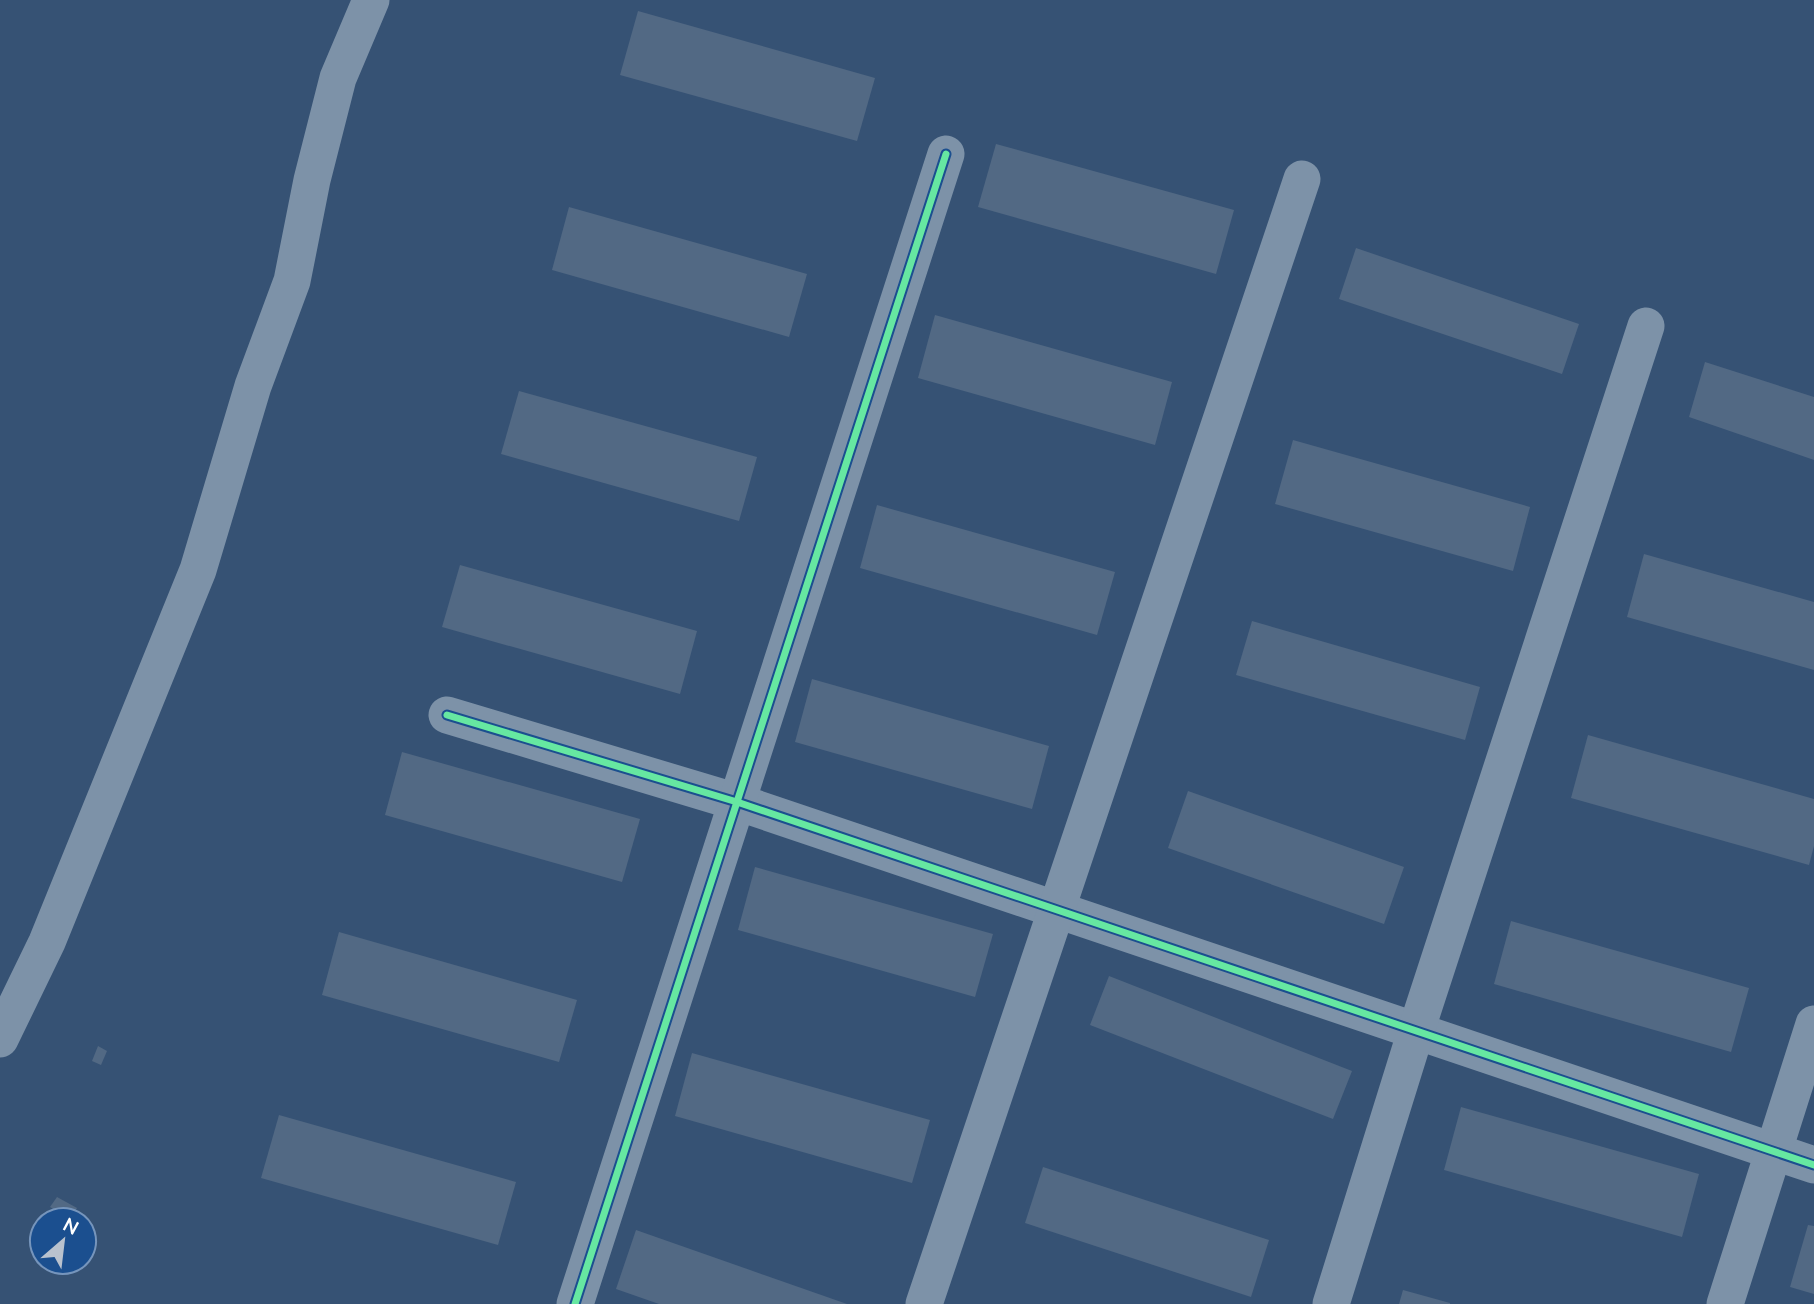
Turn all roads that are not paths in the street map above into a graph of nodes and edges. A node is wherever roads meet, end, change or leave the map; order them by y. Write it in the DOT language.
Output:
graph roads {
  1 [pos="370,0"];
  2 [pos="946,154"];
  3 [pos="1302,179"];
  4 [pos="1646,326"];
  5 [pos="447,715"];
  6 [pos="737,802"];
  7 [pos="1057,910"];
  8 [pos="1814,1024"];
  9 [pos="1416,1031"];
  10 [pos="0,1040"];
  11 [pos="1773,1151"];
  12 [pos="1814,1165"];
  13 [pos="575,1304"];
  14 [pos="924,1304"];
  15 [pos="1331,1304"];
  16 [pos="1725,1304"];
  1 -- 10 [label="street"];
  2 -- 6 [label="street"];
  3 -- 7 [label="street"];
  4 -- 9 [label="street"];
  5 -- 6 [label="street"];
  6 -- 7 [label="street"];
  6 -- 13 [label="street"];
  7 -- 9 [label="street"];
  7 -- 14 [label="street"];
  8 -- 11 [label="street"];
  9 -- 11 [label="street"];
  9 -- 15 [label="street"];
  11 -- 12 [label="street"];
  11 -- 16 [label="street"];
}
